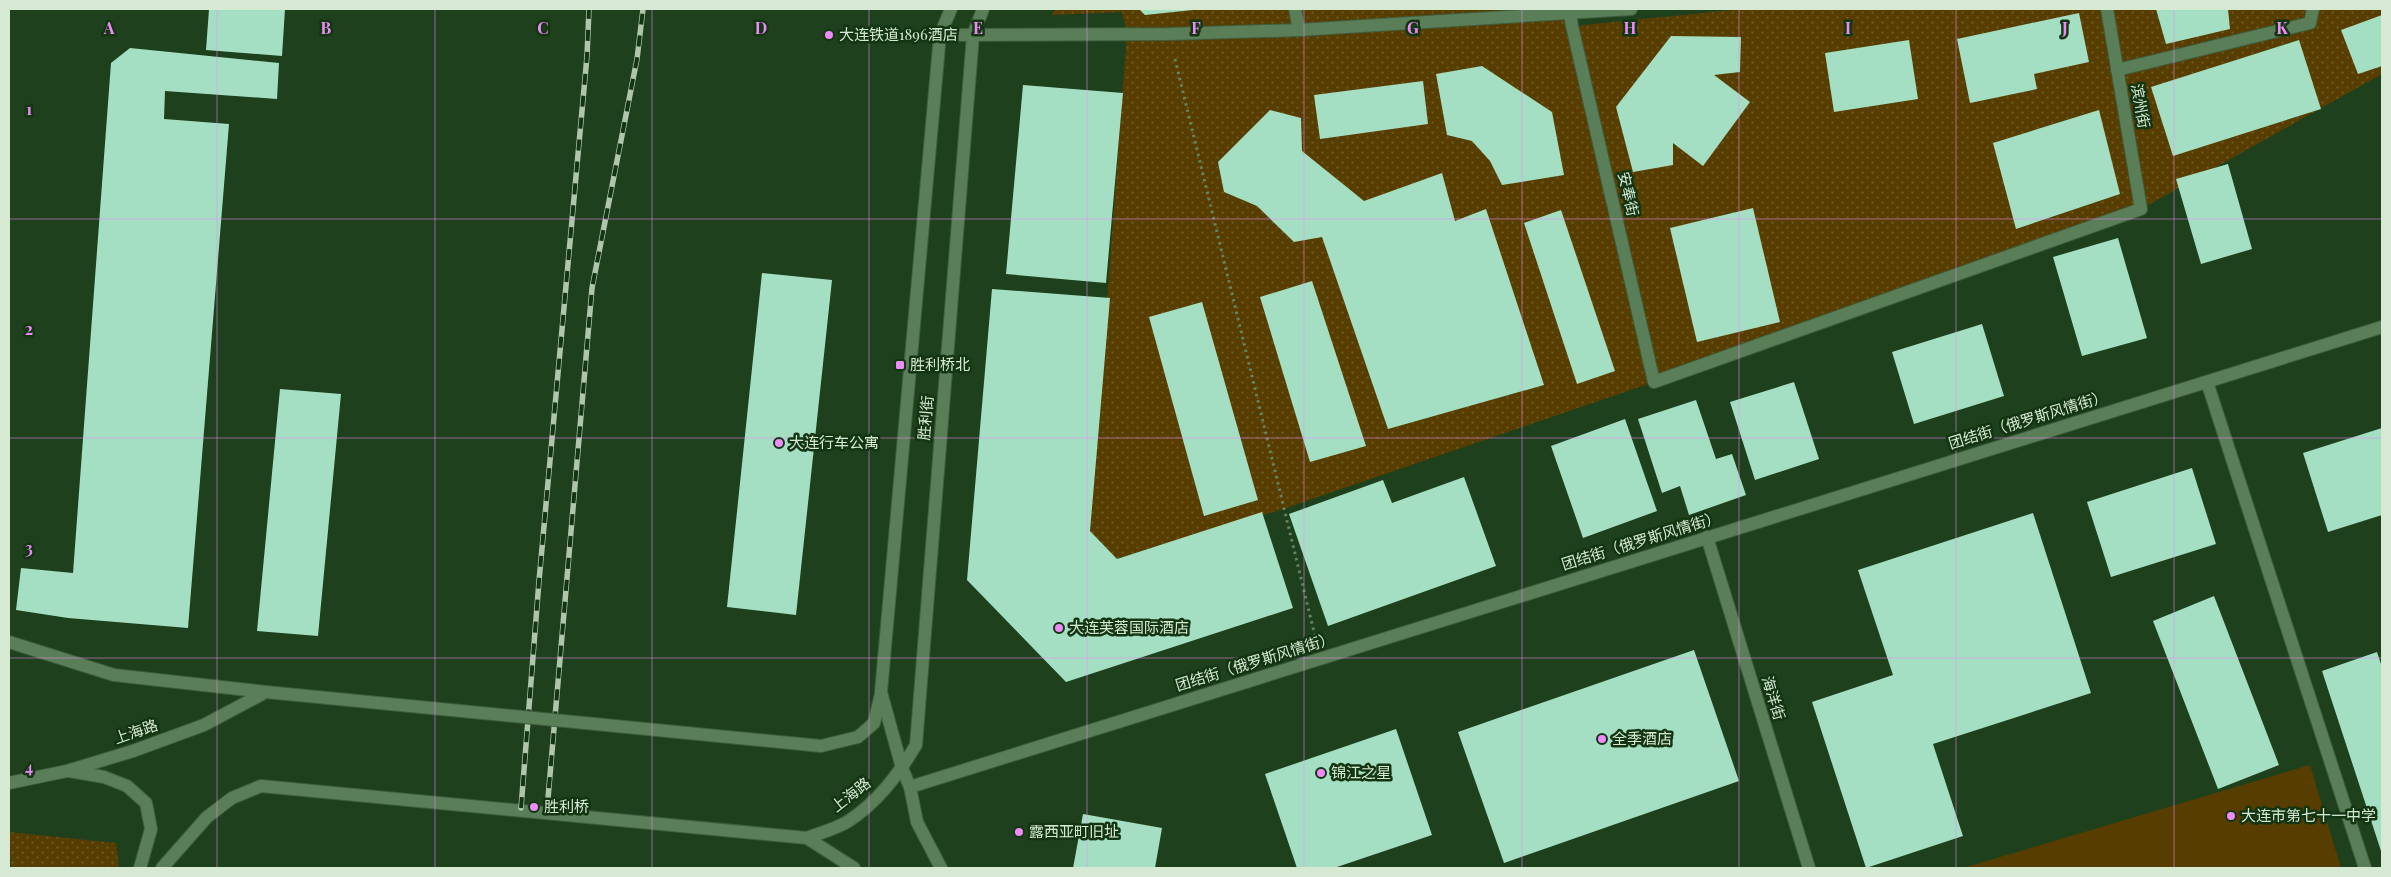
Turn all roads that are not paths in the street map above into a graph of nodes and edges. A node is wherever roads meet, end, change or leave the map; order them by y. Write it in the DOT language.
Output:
graph roads {
  1 [pos="951,9"];
  2 [pos="983,9"];
  3 [pos="1295,9"];
  4 [pos="1631,9"];
  5 [pos="2107,9"];
  6 [pos="2313,9"];
  7 [pos="1571,11"];
  8 [pos="1300,30"];
  9 [pos="940,35"];
  10 [pos="973,35"];
  11 [pos="2117,70"];
  12 [pos="2141,209"];
  13 [pos="2382,327"];
  14 [pos="2207,382"];
  15 [pos="1707,537"];
  16 [pos="9,642"];
  17 [pos="266,692"];
  18 [pos="881,692"];
  19 [pos="902,768"];
  20 [pos="67,771"];
  21 [pos="9,782"];
  22 [pos="910,786"];
  23 [pos="808,838"];
  24 [pos="140,868"];
  25 [pos="162,868"];
  26 [pos="854,868"];
  27 [pos="941,868"];
  28 [pos="1809,868"];
  29 [pos="2365,868"];
  1 -- 9 [label="street, 胜利街"];
  2 -- 10 [label="street, 胜利街"];
  3 -- 8 [label="street"];
  4 -- 7 [label="street"];
  5 -- 11 [label="street, 滨州街"];
  6 -- 11 [label="street"];
  7 -- 8 [label="street"];
  7 -- 12 [label="street, 安奉街"];
  8 -- 10 [label="street"];
  9 -- 10 [label="street"];
  9 -- 18 [label="street, 胜利街"];
  10 -- 19 [label="street, 胜利街"];
  11 -- 12 [label="street, 滨州街"];
  13 -- 14 [label="street, 团结街（俄罗斯风情街）"];
  14 -- 15 [label="street, 团结街（俄罗斯风情街）"];
  14 -- 29 [label="street"];
  15 -- 22 [label="street, 团结街（俄罗斯风情街）"];
  15 -- 28 [label="street, 海洋街"];
  16 -- 17 [label="street"];
  17 -- 18 [label="street, bridge"];
  17 -- 20 [label="street, 上海路"];
  18 -- 19 [label="street, 胜利街"];
  19 -- 22 [label="street, 胜利街"];
  19 -- 23 [label="street, 上海路"];
  20 -- 21 [label="street, 上海路"];
  20 -- 24 [label="street"];
  22 -- 27 [label="street, 胜利街"];
  23 -- 25 [label="street"];
  23 -- 26 [label="street"];
}
